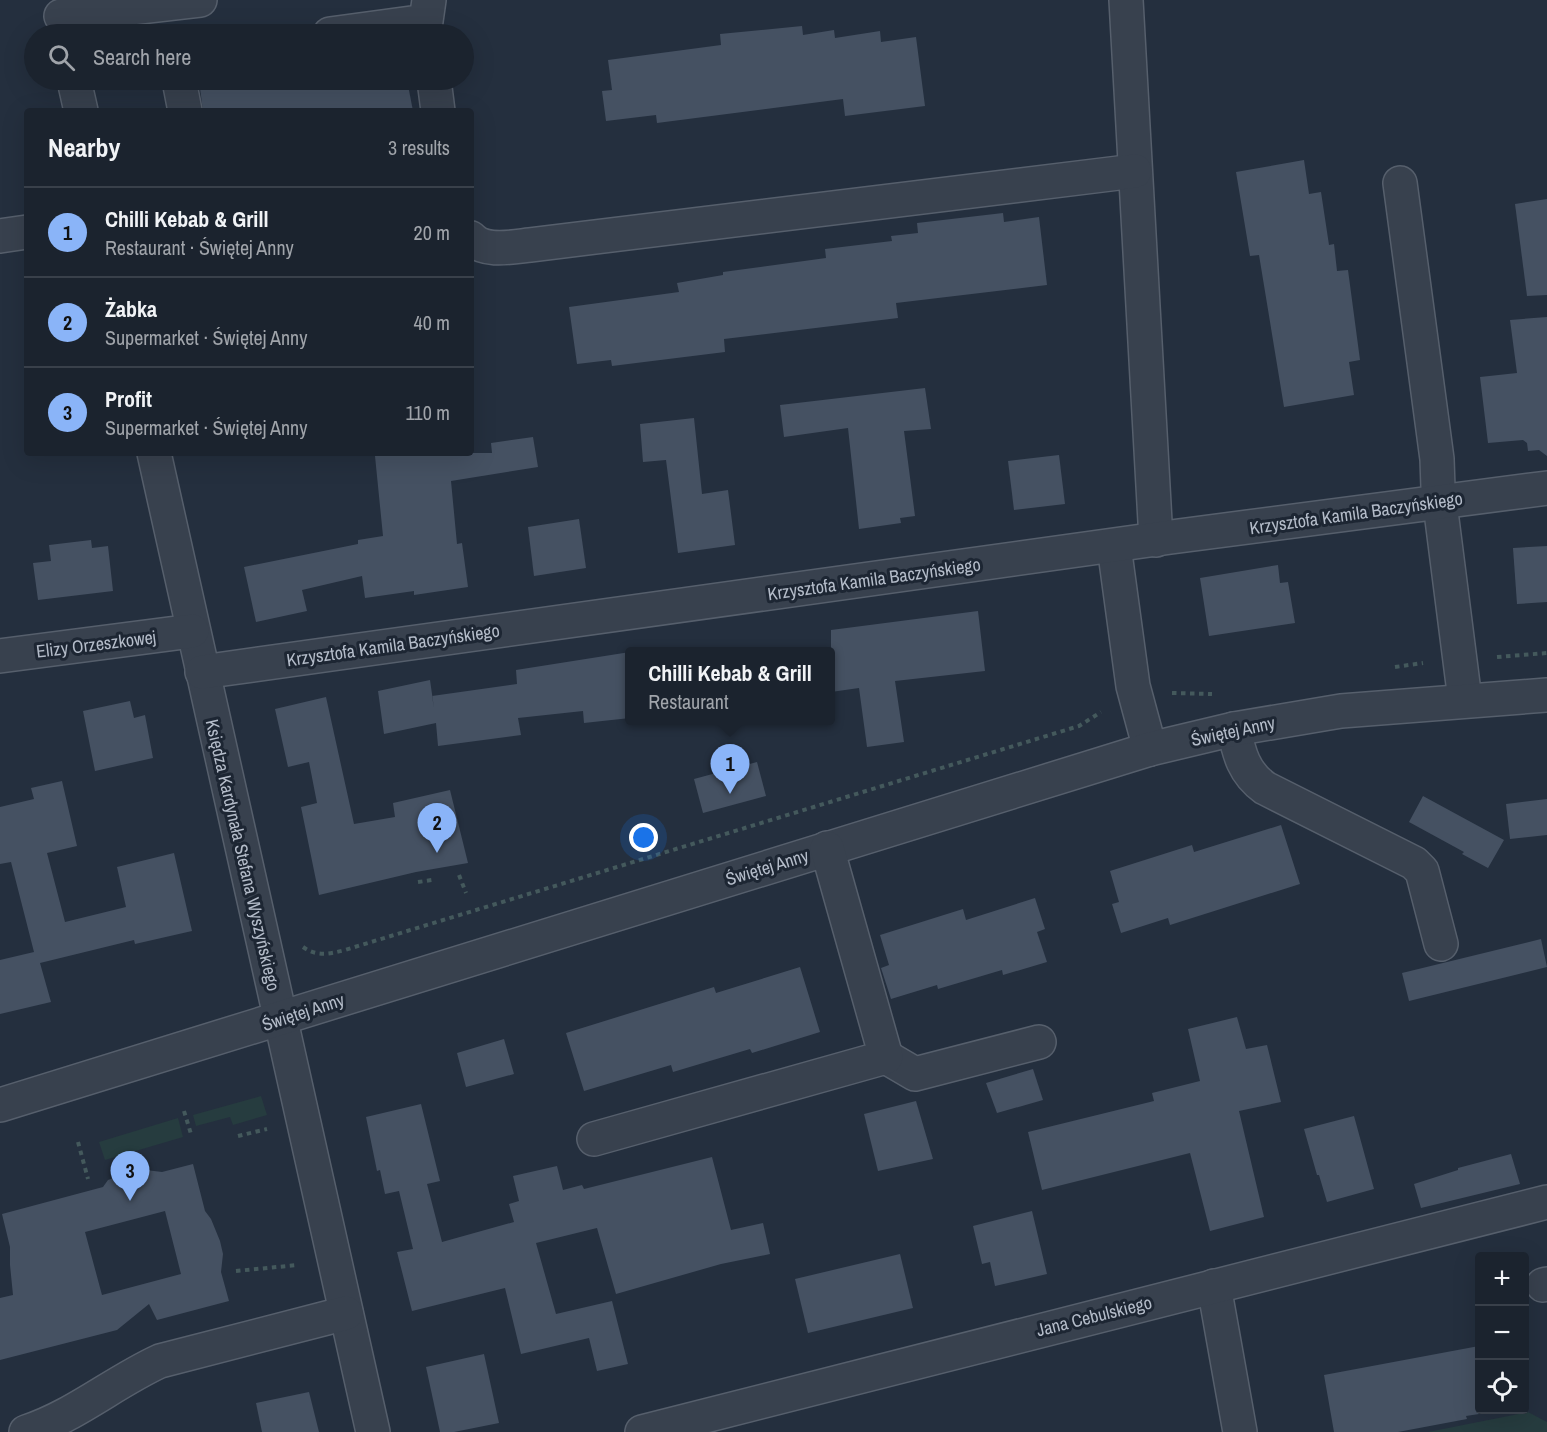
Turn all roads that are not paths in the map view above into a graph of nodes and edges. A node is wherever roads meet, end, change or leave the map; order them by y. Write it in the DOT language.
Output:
graph roads {
  1 [pos="200,0"];
  2 [pos="1126,0"];
  3 [pos="62,17"];
  4 [pos="428,18"];
  5 [pos="391,24"];
  6 [pos="77,90"];
  7 [pos="181,90"];
  8 [pos="435,90"];
  9 [pos="80,108"];
  10 [pos="184,108"];
  11 [pos="438,108"];
  12 [pos="1135,171"];
  13 [pos="1400,183"];
  14 [pos="24,232"];
  15 [pos="0,236"];
  16 [pos="474,242"];
  17 [pos="155,456"];
  18 [pos="1547,488"];
  19 [pos="1440,501"];
  20 [pos="1156,540"];
  21 [pos="1114,546"];
  22 [pos="192,631"];
  23 [pos="0,656"];
  24 [pos="202,672"];
  25 [pos="1547,694"];
  26 [pos="1465,700"];
  27 [pos="1234,729"];
  28 [pos="1150,749"];
  29 [pos="827,848"];
  30 [pos="1441,944"];
  31 [pos="280,1019"];
  32 [pos="1039,1042"];
  33 [pos="886,1057"];
  34 [pos="0,1105"];
  35 [pos="594,1139"];
  36 [pos="1547,1202"];
  37 [pos="1214,1286"];
  38 [pos="346,1313"];
  39 [pos="26,1432"];
  40 [pos="373,1432"];
  41 [pos="642,1432"];
  42 [pos="1240,1432"];
  1 -- 3 [label="street"];
  2 -- 12 [label="street"];
  4 -- 5 [label="street"];
  6 -- 9 [label="street"];
  7 -- 10 [label="street"];
  8 -- 11 [label="street"];
  12 -- 16 [label="street"];
  12 -- 20 [label="street"];
  13 -- 19 [label="street"];
  14 -- 15 [label="street"];
  17 -- 22 [label="street, Księdza Kardynała Stefana Wyszyńskiego"];
  18 -- 19 [label="street, Krzysztofa Kamila Baczyńskiego"];
  19 -- 20 [label="street, Krzysztofa Kamila Baczyńskiego"];
  19 -- 26 [label="street"];
  20 -- 21 [label="street, Krzysztofa Kamila Baczyńskiego"];
  21 -- 24 [label="street, Krzysztofa Kamila Baczyńskiego"];
  21 -- 28 [label="street"];
  22 -- 23 [label="street, Elizy Orzeszkowej"];
  22 -- 24 [label="street, Księdza Kardynała Stefana Wyszyńskiego"];
  24 -- 31 [label="street, Księdza Kardynała Stefana Wyszyńskiego"];
  25 -- 26 [label="street, Świętej Anny"];
  26 -- 27 [label="street, Świętej Anny"];
  27 -- 28 [label="street, Świętej Anny"];
  27 -- 30 [label="street"];
  28 -- 29 [label="street, Świętej Anny"];
  29 -- 31 [label="street, Świętej Anny"];
  29 -- 33 [label="street"];
  31 -- 34 [label="street, Świętej Anny"];
  31 -- 38 [label="street, Księdza Kardynała Stefana Wyszyńskiego"];
  32 -- 33 [label="street"];
  33 -- 35 [label="street"];
  36 -- 37 [label="street, Jana Cebulskiego"];
  37 -- 41 [label="street, Jana Cebulskiego"];
  37 -- 42 [label="street"];
  38 -- 39 [label="street"];
  38 -- 40 [label="street, Księdza Kardynała Stefana Wyszyńskiego"];
}
